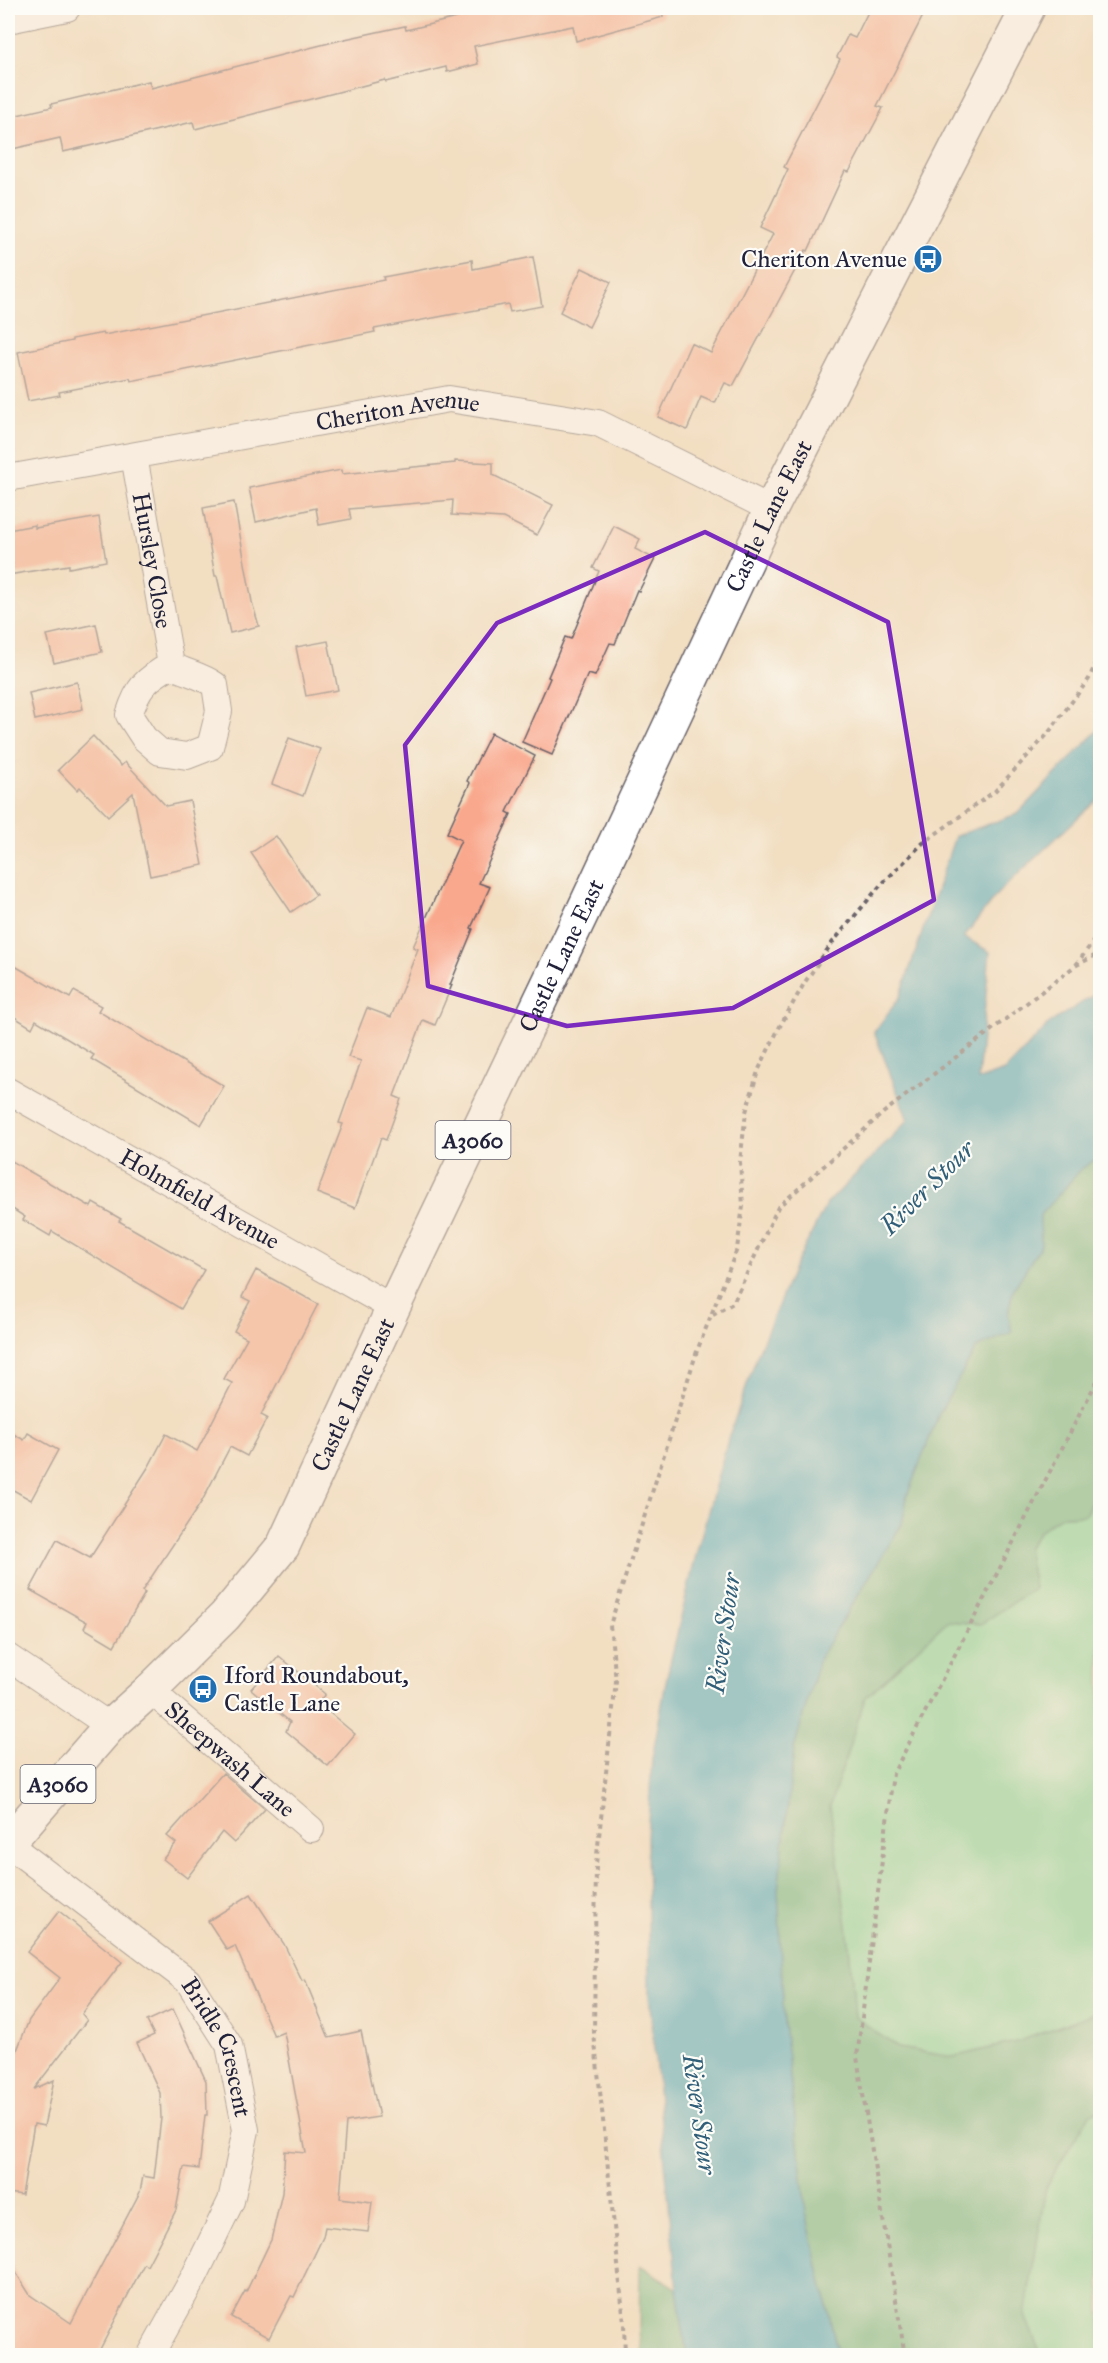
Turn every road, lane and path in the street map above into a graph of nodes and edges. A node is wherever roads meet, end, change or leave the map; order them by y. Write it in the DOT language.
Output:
graph roads {
  1 [pos="67,8"];
  2 [pos="1028,8"];
  3 [pos="8,20"];
  4 [pos="134,456"];
  5 [pos="8,478"];
  6 [pos="771,509"];
  7 [pos="1101,653"];
  8 [pos="171,664"];
  9 [pos="1101,932"];
  10 [pos="1101,953"];
  11 [pos="1075,966"];
  12 [pos="8,1091"];
  13 [pos="393,1308"];
  14 [pos="713,1316"];
  15 [pos="1101,1375"];
  16 [pos="8,1657"];
  17 [pos="150,1690"];
  18 [pos="110,1726"];
  19 [pos="311,1829"];
  20 [pos="8,1843"];
  21 [pos="150,2355"];
  22 [pos="625,2355"];
  23 [pos="905,2355"];
  1 -- 3 [label="street"];
  2 -- 6 [label="main road, Castle Lane East / A3060"];
  4 -- 5 [label="street, Cheriton Avenue"];
  4 -- 6 [label="street, Cheriton Avenue"];
  4 -- 8 [label="street, Hursley Close"];
  6 -- 13 [label="main road, Castle Lane East / A3060"];
  7 -- 14 [label="path"];
  9 -- 11 [label="path"];
  10 -- 11 [label="path"];
  11 -- 14 [label="path"];
  12 -- 13 [label="street, Holmfield Avenue"];
  13 -- 17 [label="main road, Castle Lane East / A3060"];
  14 -- 22 [label="path"];
  15 -- 23 [label="path"];
  16 -- 18 [label="street"];
  17 -- 18 [label="main road, Castle Lane East / A3060"];
  17 -- 19 [label="street, Sheepwash Lane"];
  18 -- 20 [label="main road, Castle Lane East / A3060"];
  20 -- 21 [label="street, Bridle Crescent"];
}
